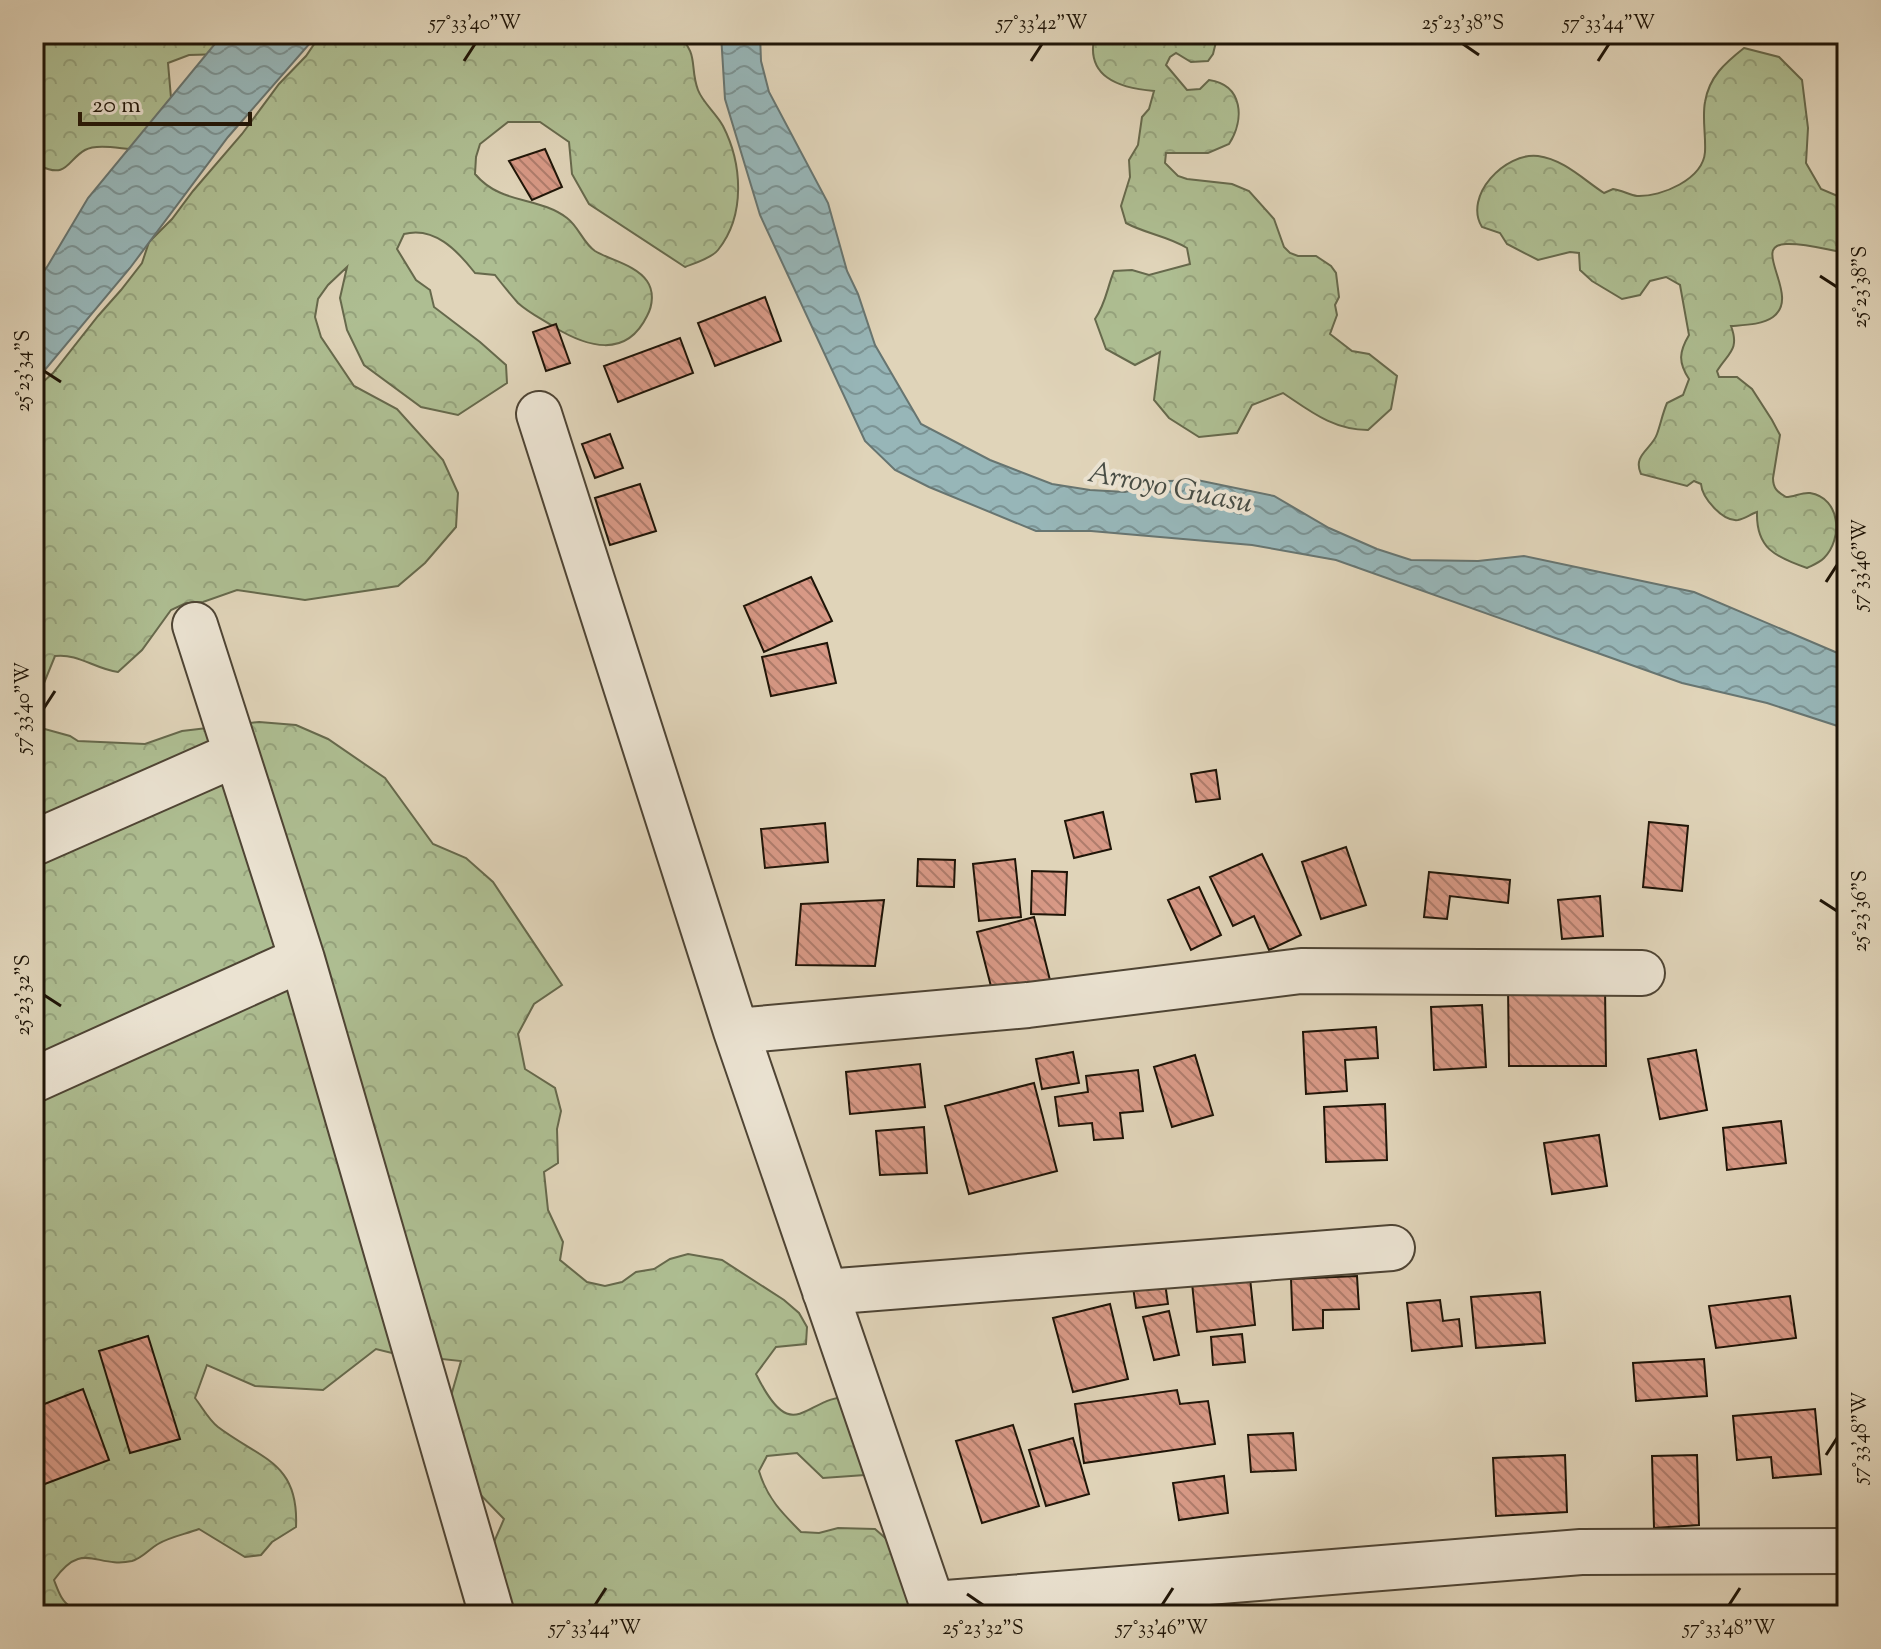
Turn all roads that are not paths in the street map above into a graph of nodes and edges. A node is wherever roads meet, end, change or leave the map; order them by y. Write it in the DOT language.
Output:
graph roads {
  1 [pos="539,414"];
  2 [pos="195,625"];
  3 [pos="236,754"];
  4 [pos="34,843"];
  5 [pos="302,959"];
  6 [pos="1642,973"];
  7 [pos="736,1031"];
  8 [pos="34,1080"];
  9 [pos="1392,1248"];
  10 [pos="825,1292"];
  11 [pos="1847,1551"];
  12 [pos="935,1609"];
  13 [pos="492,1615"];
  1 -- 7 [label="street"];
  2 -- 3 [label="street"];
  3 -- 4 [label="street"];
  3 -- 5 [label="street"];
  5 -- 8 [label="street"];
  5 -- 13 [label="street"];
  6 -- 7 [label="street"];
  7 -- 10 [label="street"];
  9 -- 10 [label="street"];
  10 -- 12 [label="street"];
  11 -- 12 [label="street"];
}
